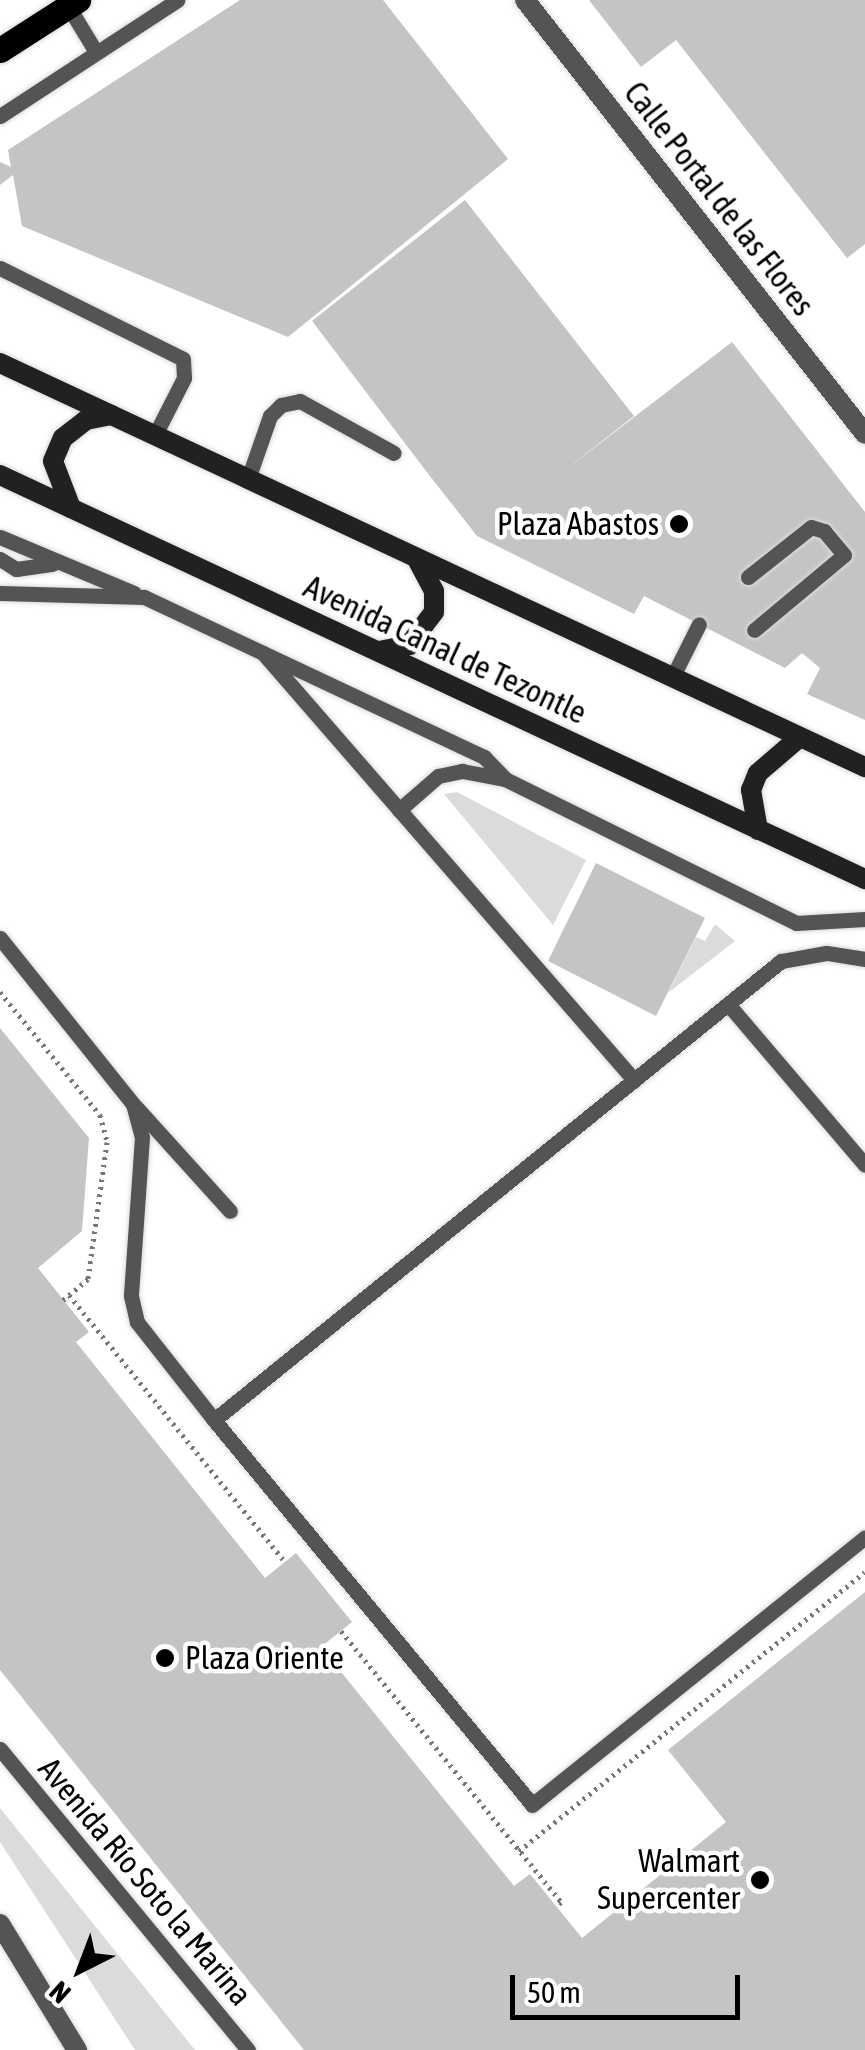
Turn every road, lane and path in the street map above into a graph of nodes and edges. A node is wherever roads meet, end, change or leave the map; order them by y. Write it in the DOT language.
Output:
graph roads {
  1 [pos="177,0"];
  2 [pos="525,0"];
  3 [pos="73,3"];
  4 [pos="0,50"];
  5 [pos="96,52"];
  6 [pos="0,116"];
  7 [pos="0,268"];
  8 [pos="0,363"];
  9 [pos="112,415"];
  10 [pos="865,434"];
  11 [pos="155,435"];
  12 [pos="394,453"];
  13 [pos="0,474"];
  14 [pos="248,479"];
  15 [pos="72,508"];
  16 [pos="0,537"];
  17 [pos="0,559"];
  18 [pos="417,559"];
  19 [pos="65,563"];
  20 [pos="748,577"];
  21 [pos="0,592"];
  22 [pos="144,597"];
  23 [pos="698,624"];
  24 [pos="754,630"];
  25 [pos="257,646"];
  26 [pos="379,651"];
  27 [pos="672,678"];
  28 [pos="800,737"];
  29 [pos="865,767"];
  30 [pos="505,778"];
  31 [pos="400,810"];
  32 [pos="758,830"];
  33 [pos="865,879"];
  34 [pos="865,919"];
  35 [pos="0,938"];
  36 [pos="865,959"];
  37 [pos="0,992"];
  38 [pos="728,1004"];
  39 [pos="634,1080"];
  40 [pos="133,1104"];
  41 [pos="865,1165"];
  42 [pos="230,1211"];
  43 [pos="214,1420"];
  44 [pos="865,1537"];
  45 [pos="285,1562"];
  46 [pos="865,1572"];
  47 [pos="341,1631"];
  48 [pos="0,1749"];
  49 [pos="519,1851"];
  50 [pos="556,1906"];
  51 [pos="0,1924"];
  52 [pos="77,2050"];
  53 [pos="248,2050"];
  1 -- 5 [label="lane"];
  2 -- 10 [label="street, Calle Portal de las Flores"];
  3 -- 4 [label="main road"];
  3 -- 5 [label="lane"];
  5 -- 6 [label="lane"];
  7 -- 11 [label="lane"];
  8 -- 9 [label="main road"];
  9 -- 11 [label="main road"];
  9 -- 15 [label="main road"];
  11 -- 14 [label="main road"];
  12 -- 14 [label="lane"];
  13 -- 15 [label="main road, Avenida Canal de Tezontle"];
  14 -- 18 [label="main road"];
  15 -- 26 [label="main road, Avenida Canal de Tezontle"];
  16 -- 19 [label="lane"];
  17 -- 19 [label="lane"];
  18 -- 26 [label="main road"];
  18 -- 27 [label="main road"];
  19 -- 22 [label="lane"];
  20 -- 24 [label="lane"];
  21 -- 22 [label="lane"];
  22 -- 25 [label="lane"];
  23 -- 27 [label="lane"];
  25 -- 30 [label="lane"];
  25 -- 31 [label="lane"];
  26 -- 32 [label="main road, Avenida Canal de Tezontle"];
  27 -- 28 [label="main road"];
  28 -- 29 [label="main road"];
  28 -- 32 [label="main road"];
  30 -- 31 [label="lane"];
  30 -- 34 [label="lane"];
  31 -- 39 [label="lane"];
  32 -- 33 [label="main road, Avenida Canal de Tezontle"];
  35 -- 40 [label="lane"];
  36 -- 38 [label="lane"];
  37 -- 45 [label="path"];
  38 -- 39 [label="lane"];
  38 -- 41 [label="lane"];
  39 -- 43 [label="lane"];
  40 -- 42 [label="lane"];
  40 -- 43 [label="lane"];
  43 -- 44 [label="lane"];
  46 -- 49 [label="path"];
  47 -- 49 [label="path"];
  48 -- 53 [label="lane, Avenida Río Soto la Marina"];
  49 -- 50 [label="path"];
  51 -- 52 [label="street"];
}
